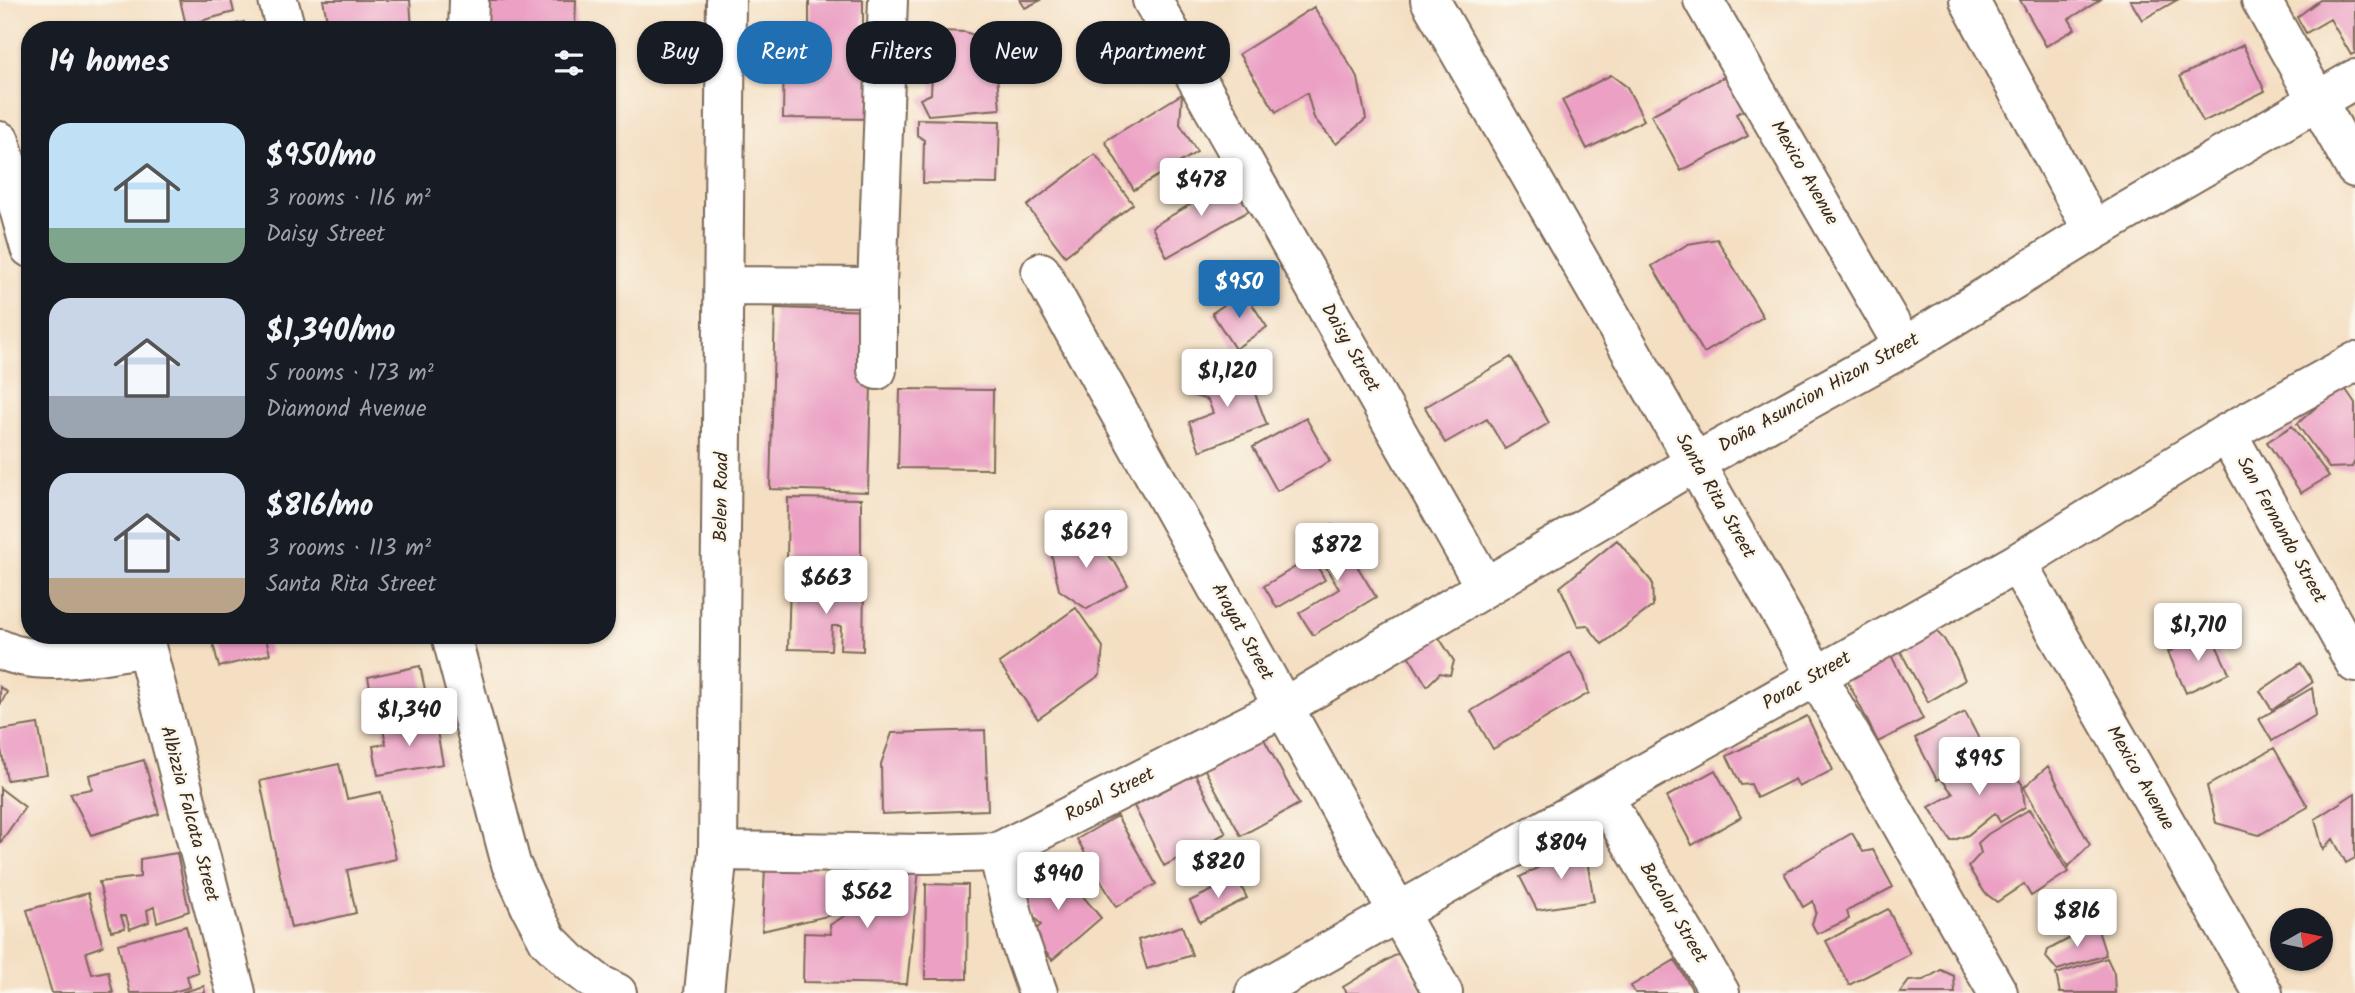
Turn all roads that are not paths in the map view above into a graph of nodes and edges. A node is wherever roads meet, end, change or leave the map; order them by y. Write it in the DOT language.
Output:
graph roads {
  1 [pos="278,0"];
  2 [pos="469,0"];
  3 [pos="726,0"];
  4 [pos="888,0"];
  5 [pos="1152,0"];
  6 [pos="1430,0"];
  7 [pos="1703,0"];
  8 [pos="1969,0"];
  9 [pos="2261,0"];
  10 [pos="284,21"];
  11 [pos="468,21"];
  12 [pos="2355,79"];
  13 [pos="2317,100"];
  14 [pos="0,141"];
  15 [pos="2355,168"];
  16 [pos="6,190"];
  17 [pos="21,226"];
  18 [pos="2093,231"];
  19 [pos="1041,272"];
  20 [pos="724,286"];
  21 [pos="877,287"];
  22 [pos="1904,346"];
  23 [pos="2355,362"];
  24 [pos="877,370"];
  25 [pos="2227,433"];
  26 [pos="1696,461"];
  27 [pos="2017,563"];
  28 [pos="1485,587"];
  29 [pos="132,644"];
  30 [pos="145,644"];
  31 [pos="453,644"];
  32 [pos="0,649"];
  33 [pos="2355,663"];
  34 [pos="1817,675"];
  35 [pos="1284,707"];
  36 [pos="1604,797"];
  37 [pos="718,851"];
  38 [pos="998,852"];
  39 [pos="1398,912"];
  40 [pos="236,993"];
  41 [pos="617,993"];
  42 [pos="704,993"];
  43 [pos="1038,993"];
  44 [pos="1255,993"];
  45 [pos="1443,993"];
  46 [pos="1720,993"];
  47 [pos="1998,993"];
  48 [pos="2263,993"];
  1 -- 10 [label="street"];
  2 -- 11 [label="street"];
  3 -- 20 [label="street, Belen Road"];
  4 -- 21 [label="street"];
  5 -- 28 [label="street, Daisy Street"];
  6 -- 26 [label="street, Santa Rita Street"];
  7 -- 22 [label="street, Mexico Avenue"];
  8 -- 18 [label="street"];
  9 -- 13 [label="street"];
  12 -- 13 [label="street, Doña Asuncion Hizon Street"];
  13 -- 15 [label="street"];
  13 -- 18 [label="street, Doña Asuncion Hizon Street"];
  14 -- 16 [label="street"];
  16 -- 17 [label="street"];
  18 -- 22 [label="street, Doña Asuncion Hizon Street"];
  19 -- 35 [label="street, Arayat Street"];
  20 -- 21 [label="street"];
  20 -- 37 [label="street, Belen Road"];
  21 -- 24 [label="street"];
  22 -- 26 [label="street, Doña Asuncion Hizon Street"];
  23 -- 25 [label="street, Porac Street"];
  25 -- 27 [label="street, Porac Street"];
  25 -- 33 [label="street, San Fernando Street"];
  26 -- 28 [label="street, Doña Asuncion Hizon Street"];
  26 -- 34 [label="street, Santa Rita Street"];
  27 -- 34 [label="street, Porac Street"];
  27 -- 48 [label="street, Mexico Avenue"];
  28 -- 35 [label="street, Doña Asuncion Hizon Street"];
  29 -- 32 [label="street"];
  30 -- 40 [label="street, Albizzia Falcata Street"];
  31 -- 41 [label="street"];
  34 -- 36 [label="street, Porac Street"];
  34 -- 47 [label="street, Santa Rita Street"];
  35 -- 38 [label="street, Rosal Street"];
  35 -- 39 [label="street, Arayat Street"];
  36 -- 39 [label="street, Porac Street"];
  36 -- 46 [label="street, Bacolor Street"];
  37 -- 38 [label="street, Rosal Street"];
  37 -- 42 [label="street, Belen Road"];
  38 -- 43 [label="street"];
  39 -- 44 [label="street, Porac Street"];
  39 -- 45 [label="street, Arayat Street"];
}
